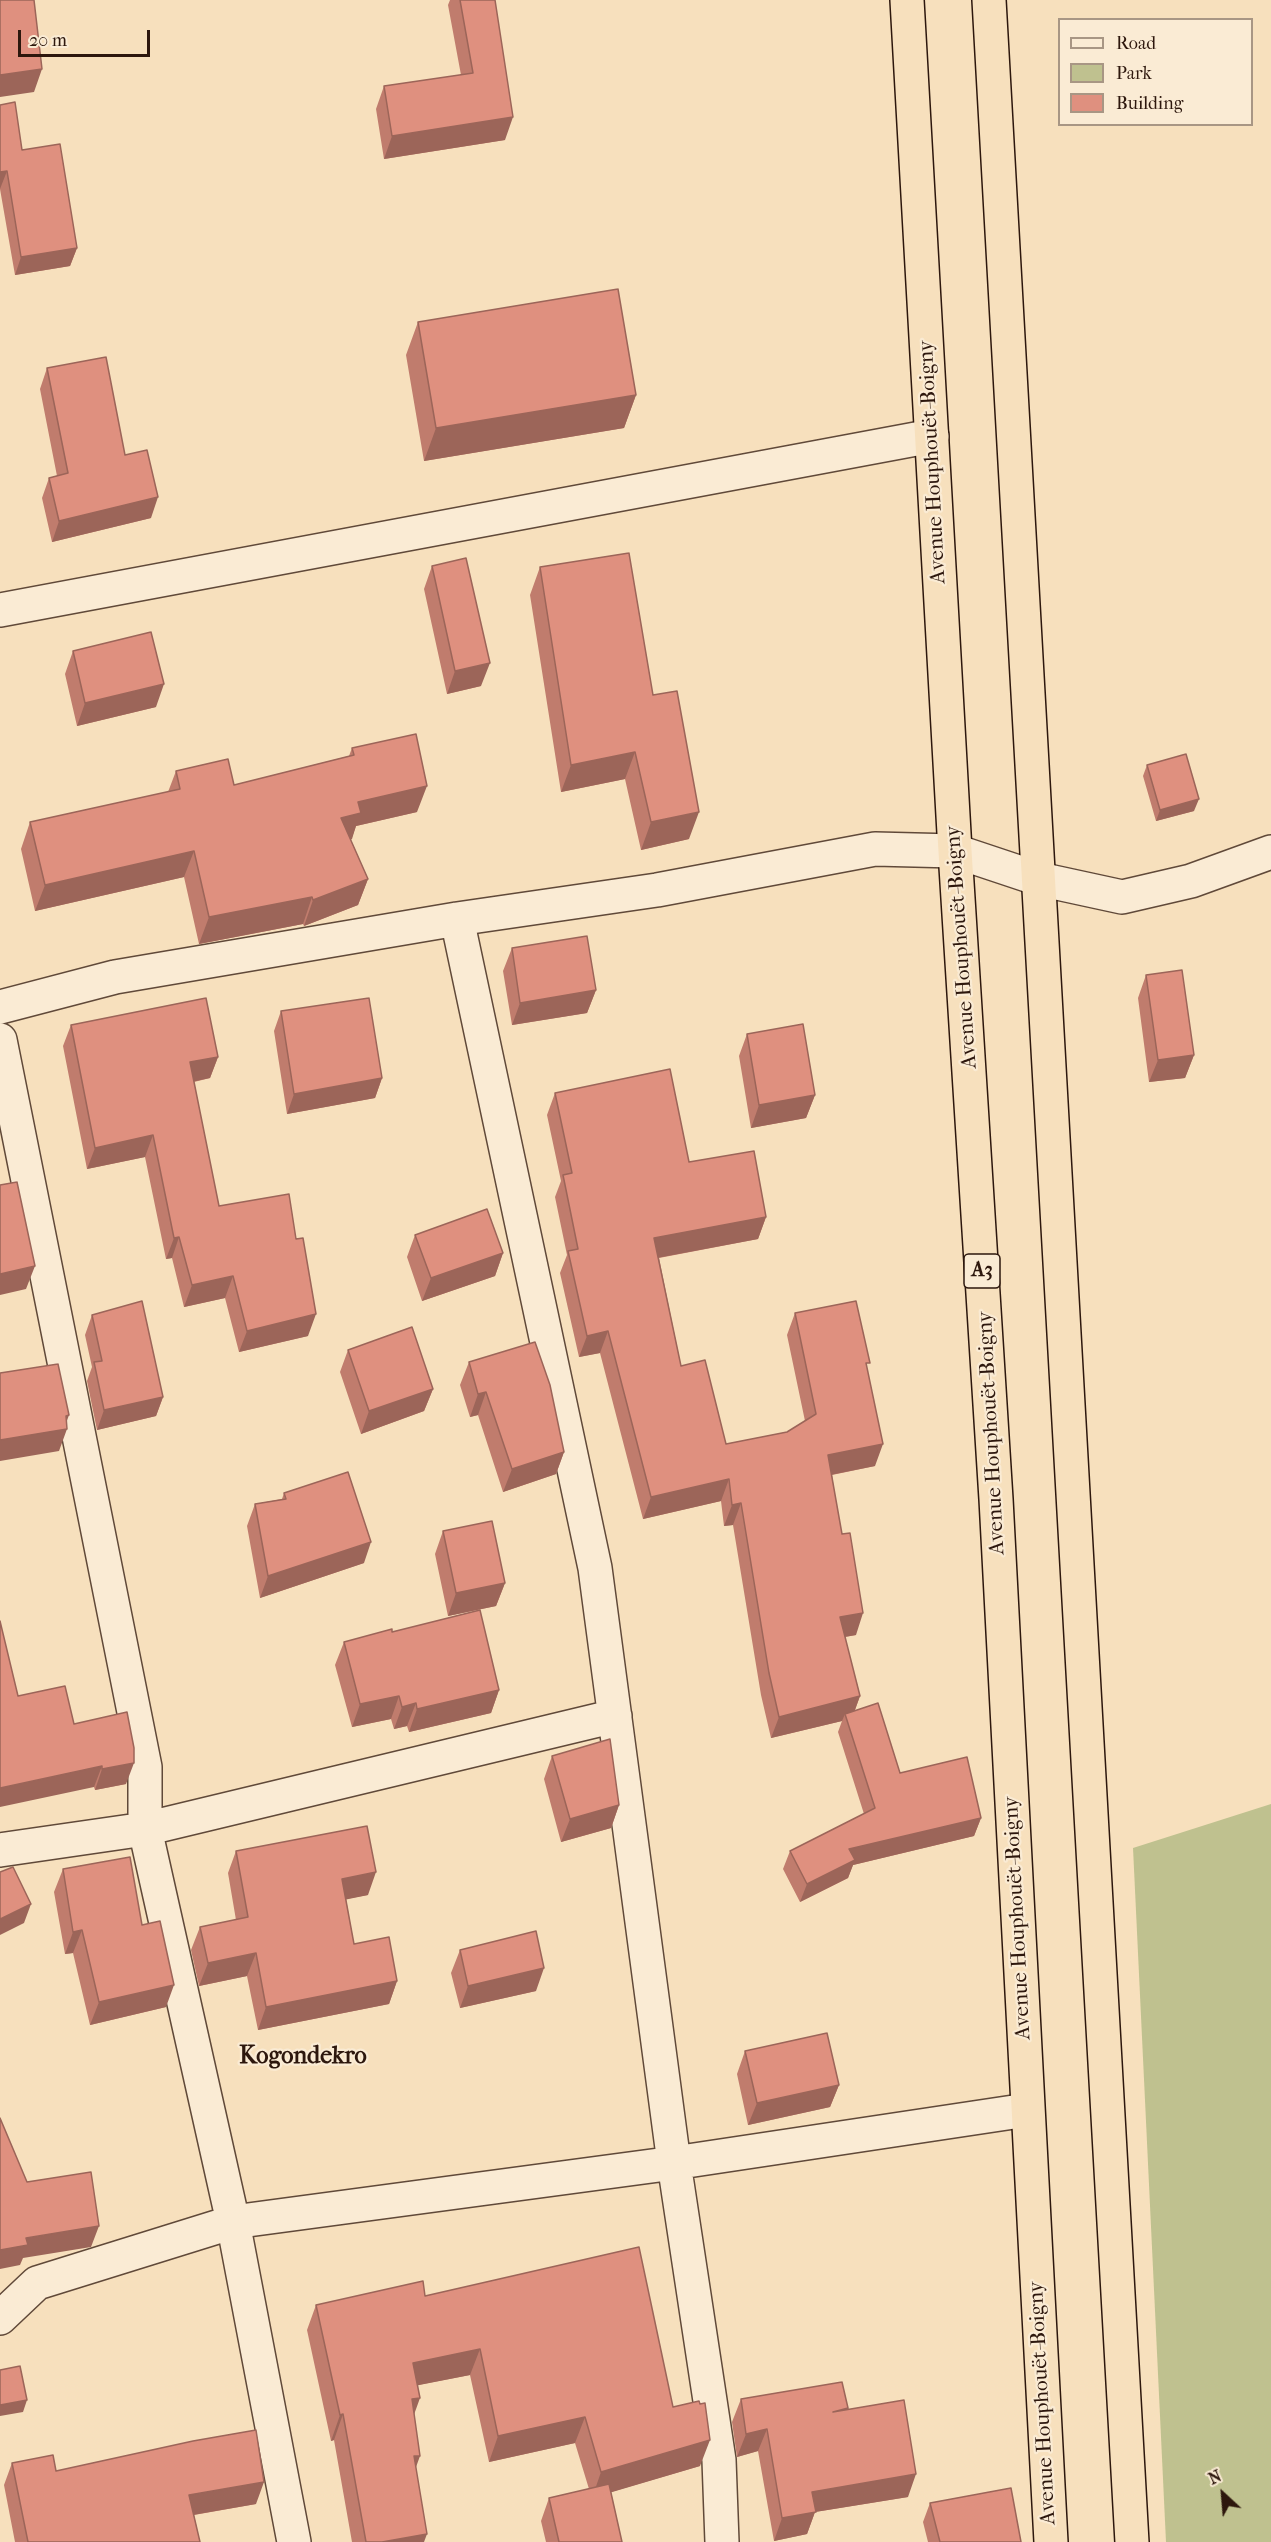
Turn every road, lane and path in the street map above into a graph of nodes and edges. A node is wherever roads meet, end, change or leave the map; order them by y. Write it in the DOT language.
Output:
graph roads {
  1 [pos="907,0"];
  2 [pos="989,0"];
  3 [pos="932,436"];
  4 [pos="0,610"];
  5 [pos="955,851"];
  6 [pos="1271,852"];
  7 [pos="1039,879"];
  8 [pos="457,919"];
  9 [pos="0,1007"];
  10 [pos="0,1040"];
  11 [pos="615,1716"];
  12 [pos="145,1829"];
  13 [pos="0,1850"];
  14 [pos="1027,2110"];
  15 [pos="674,2163"];
  16 [pos="233,2222"];
  17 [pos="0,2318"];
  18 [pos="294,2542"];
  19 [pos="722,2542"];
  20 [pos="1051,2542"];
  21 [pos="1131,2542"];
  1 -- 3 [label="highway, Avenue Houphouët-Boigny / A3"];
  2 -- 7 [label="highway"];
  3 -- 4 [label="street"];
  3 -- 5 [label="highway, Avenue Houphouët-Boigny / A3"];
  5 -- 7 [label="street"];
  5 -- 8 [label="street"];
  5 -- 14 [label="highway, Avenue Houphouët-Boigny / A3"];
  6 -- 7 [label="street"];
  7 -- 21 [label="highway"];
  8 -- 9 [label="street"];
  8 -- 11 [label="street"];
  10 -- 12 [label="street"];
  11 -- 12 [label="street"];
  11 -- 15 [label="street"];
  12 -- 13 [label="street"];
  12 -- 16 [label="street"];
  14 -- 15 [label="street"];
  14 -- 20 [label="highway, Avenue Houphouët-Boigny / A3"];
  15 -- 16 [label="street"];
  15 -- 19 [label="street"];
  16 -- 17 [label="street"];
  16 -- 18 [label="street"];
}
